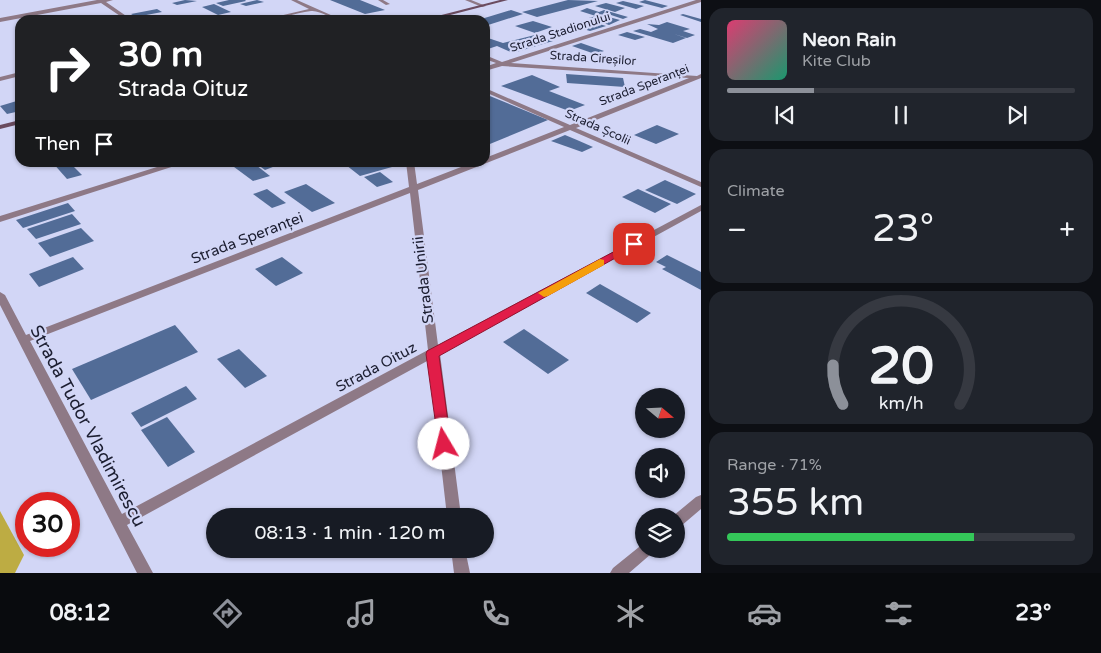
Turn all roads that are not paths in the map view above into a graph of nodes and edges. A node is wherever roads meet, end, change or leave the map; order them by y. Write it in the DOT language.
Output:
graph roads {
  1 [pos="111,0"];
  2 [pos="293,0"];
  3 [pos="380,0"];
  4 [pos="467,0"];
  5 [pos="506,0"];
  6 [pos="701,0"];
  7 [pos="100,1"];
  8 [pos="388,4"];
  9 [pos="484,6"];
  10 [pos="314,9"];
  11 [pos="26,15"];
  12 [pos="121,15"];
  13 [pos="287,15"];
  14 [pos="328,15"];
  15 [pos="446,15"];
  16 [pos="15,17"];
  17 [pos="0,20"];
  18 [pos="490,59"];
  19 [pos="502,64"];
  20 [pos="490,68"];
  21 [pos="15,75"];
  22 [pos="701,77"];
  23 [pos="0,78"];
  24 [pos="490,92"];
  25 [pos="15,123"];
  26 [pos="0,127"];
  27 [pos="570,127"];
  28 [pos="490,160"];
  29 [pos="167,167"];
  30 [pos="411,167"];
  31 [pos="471,167"];
  32 [pos="701,185"];
  33 [pos="413,190"];
  34 [pos="701,208"];
  35 [pos="0,219"];
  36 [pos="0,296"];
  37 [pos="23,340"];
  38 [pos="432,354"];
  39 [pos="701,501"];
  40 [pos="453,508"];
  41 [pos="685,514"];
  42 [pos="118,523"];
  43 [pos="460,558"];
  44 [pos="636,558"];
  45 [pos="145,573"];
  46 [pos="462,573"];
  47 [pos="618,573"];
  1 -- 7 [label="street"];
  2 -- 10 [label="street"];
  3 -- 8 [label="lane"];
  4 -- 9 [label="lane"];
  5 -- 9 [label="main road"];
  6 -- 19 [label="street, Strada Stadionului"];
  7 -- 11 [label="street"];
  7 -- 12 [label="street"];
  9 -- 15 [label="main road"];
  10 -- 13 [label="street"];
  10 -- 14 [label="street"];
  16 -- 17 [label="street"];
  18 -- 19 [label="street, Strada Cireșilor"];
  19 -- 20 [label="street, Strada Stadionului"];
  19 -- 22 [label="street, Strada Cireșilor"];
  21 -- 23 [label="street"];
  22 -- 27 [label="street, Strada Speranței"];
  24 -- 27 [label="street, Strada Școlii"];
  25 -- 26 [label="main road"];
  27 -- 28 [label="street, Strada Speranței"];
  27 -- 32 [label="street, Strada Școlii"];
  29 -- 35 [label="street"];
  30 -- 33 [label="street, Strada Unirii"];
  31 -- 33 [label="street, Strada Speranței"];
  33 -- 37 [label="street, Strada Speranței"];
  33 -- 38 [label="street, Strada Unirii"];
  34 -- 38 [label="street, Strada Oituz"];
  36 -- 37 [label="street, Strada Tudor Vladimirescu"];
  37 -- 42 [label="street, Strada Tudor Vladimirescu"];
  38 -- 40 [label="street, Strada Unirii"];
  38 -- 42 [label="street, Strada Oituz"];
  39 -- 41 [label="street"];
  42 -- 45 [label="street, Strada Tudor Vladimirescu"];
  43 -- 46 [label="street"];
  44 -- 47 [label="street"];
}
